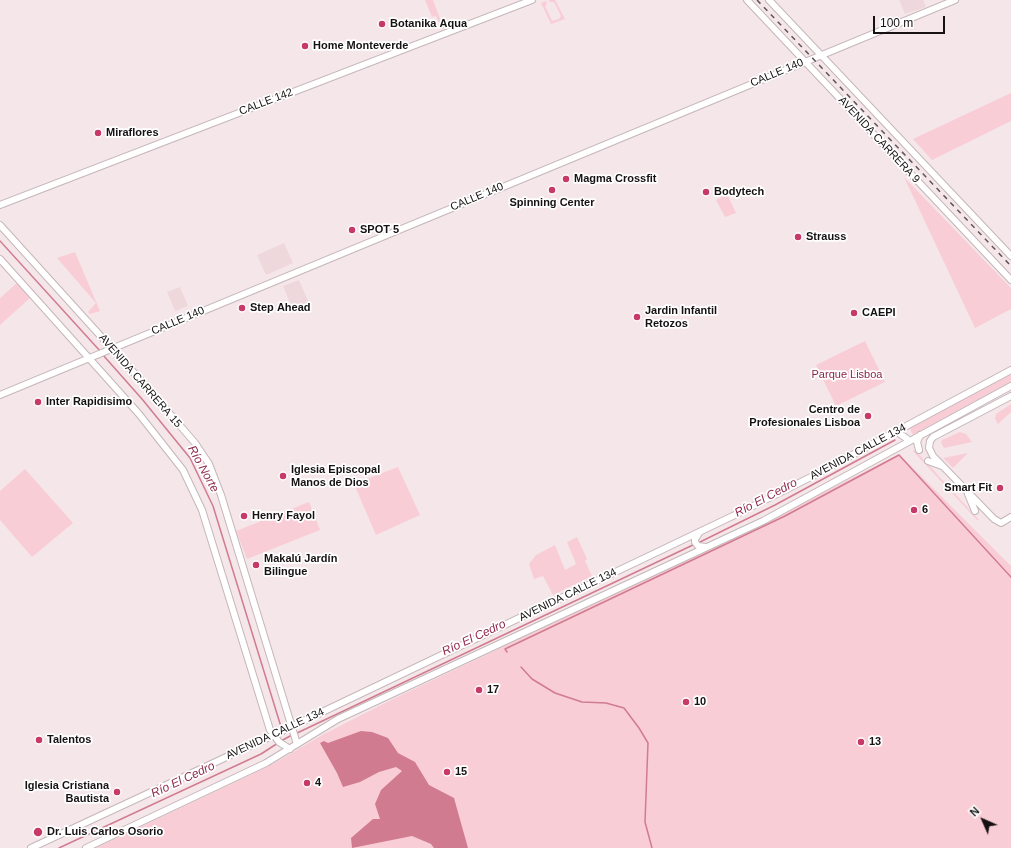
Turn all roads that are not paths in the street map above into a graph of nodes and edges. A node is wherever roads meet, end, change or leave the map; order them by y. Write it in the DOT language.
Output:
graph roads {
  1 [pos="532,0"];
  2 [pos="748,0"];
  3 [pos="769,0"];
  4 [pos="955,0"];
  5 [pos="821,55"];
  6 [pos="806,62"];
  7 [pos="0,205"];
  8 [pos="0,225"];
  9 [pos="1011,256"];
  10 [pos="0,259"];
  11 [pos="1011,280"];
  12 [pos="111,349"];
  13 [pos="91,358"];
  14 [pos="1011,370"];
  15 [pos="1011,386"];
  16 [pos="0,395"];
  17 [pos="1011,396"];
  18 [pos="979,413"];
  19 [pos="947,420"];
  20 [pos="896,431"];
  21 [pos="939,434"];
  22 [pos="920,435"];
  23 [pos="910,441"];
  24 [pos="918,450"];
  25 [pos="928,461"];
  26 [pos="943,466"];
  27 [pos="967,490"];
  28 [pos="975,511"];
  29 [pos="1011,517"];
  30 [pos="698,533"];
  31 [pos="703,547"];
  32 [pos="291,728"];
  33 [pos="275,736"];
  34 [pos="297,742"];
  35 [pos="290,749"];
  36 [pos="31,848"];
  37 [pos="86,848"];
  1 -- 7 [label="main road, CALLE 142"];
  2 -- 6 [label="main road, AVENIDA CARRERA 9"];
  3 -- 5 [label="main road, AVENIDA CARRERA 9"];
  4 -- 5 [label="main road, CALLE 140"];
  5 -- 6 [label="main road, CALLE 140"];
  5 -- 9 [label="main road, AVENIDA CARRERA 9"];
  6 -- 11 [label="main road, AVENIDA CARRERA 9"];
  6 -- 12 [label="main road, CALLE 140"];
  8 -- 12 [label="main road, AVENIDA CARRERA 15"];
  10 -- 13 [label="main road, AVENIDA CARRERA 15"];
  12 -- 13 [label="main road, CALLE 140"];
  12 -- 32 [label="main road, AVENIDA CARRERA 15"];
  13 -- 16 [label="main road, CALLE 140"];
  13 -- 33 [label="main road, AVENIDA CARRERA 15"];
  14 -- 20 [label="main road, AVENIDA CALLE 134"];
  15 -- 19 [label="main road, AVENIDA CALLE 134"];
  17 -- 18 [label="main road"];
  18 -- 19 [label="main road"];
  18 -- 21 [label="main road"];
  19 -- 22 [label="main road, AVENIDA CALLE 134"];
  20 -- 23 [label="main road"];
  20 -- 30 [label="main road, AVENIDA CALLE 134"];
  21 -- 22 [label="main road"];
  21 -- 26 [label="main road"];
  22 -- 23 [label="main road, AVENIDA CALLE 134"];
  22 -- 24 [label="main road"];
  23 -- 31 [label="main road, AVENIDA CALLE 134"];
  25 -- 26 [label="main road"];
  26 -- 27 [label="main road"];
  27 -- 28 [label="main road"];
  27 -- 29 [label="main road"];
  30 -- 31 [label="main road"];
  30 -- 32 [label="main road, AVENIDA CALLE 134"];
  31 -- 34 [label="main road, AVENIDA CALLE 134"];
  32 -- 33 [label="main road, AVENIDA CALLE 134"];
  32 -- 34 [label="main road, AVENIDA CARRERA 15"];
  33 -- 35 [label="main road, AVENIDA CARRERA 15"];
  33 -- 36 [label="main road, AVENIDA CALLE 134"];
  34 -- 35 [label="main road, AVENIDA CALLE 134"];
  35 -- 37 [label="main road, AVENIDA CALLE 134"];
}
